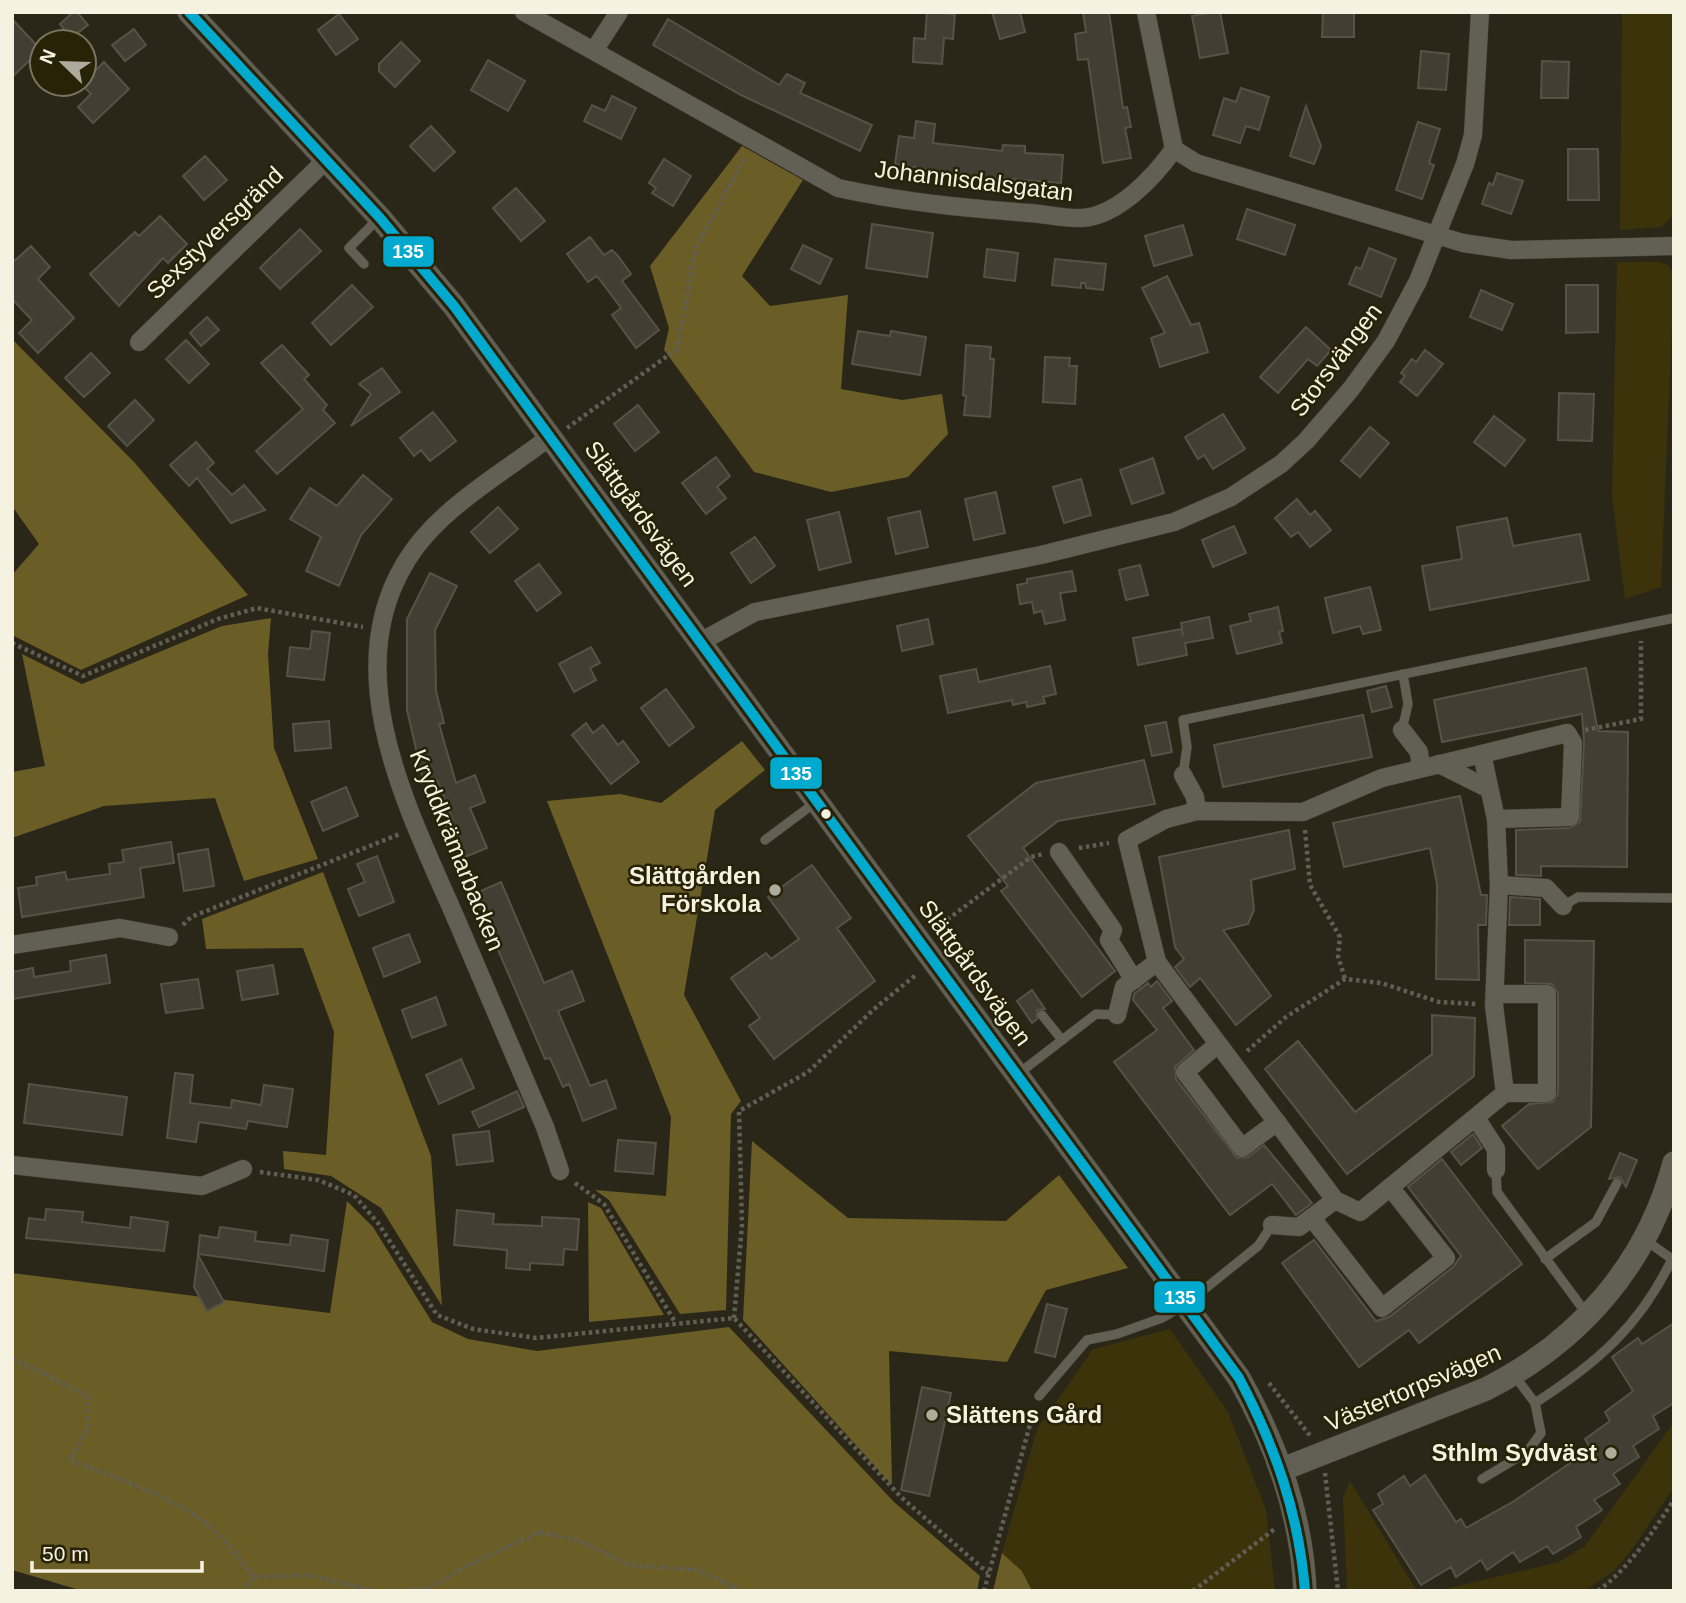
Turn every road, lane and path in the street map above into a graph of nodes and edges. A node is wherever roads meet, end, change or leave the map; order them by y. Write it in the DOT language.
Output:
graph roads {
  1 [pos="190,12"];
  2 [pos="524,12"];
  3 [pos="619,12"];
  4 [pos="1146,12"];
  5 [pos="1480,12"];
  6 [pos="594,49"];
  7 [pos="754,141"];
  8 [pos="1174,149"];
  9 [pos="326,160"];
  10 [pos="380,218"];
  11 [pos="1438,237"];
  12 [pos="1674,246"];
  13 [pos="364,264"];
  14 [pos="139,342"];
  15 [pos="551,436"];
  16 [pos="1674,618"];
  17 [pos="1641,624"];
  18 [pos="381,630"];
  19 [pos="702,641"];
  20 [pos="12,643"];
  21 [pos="1403,674"];
  22 [pos="1402,730"];
  23 [pos="1567,733"];
  24 [pos="1482,754"];
  25 [pos="1430,766"];
  26 [pos="1182,775"];
  27 [pos="1489,789"];
  28 [pos="817,801"];
  29 [pos="1197,811"];
  30 [pos="1303,811"];
  31 [pos="1496,819"];
  32 [pos="417,828"];
  33 [pos="765,840"];
  34 [pos="1127,840"];
  35 [pos="1059,852"];
  36 [pos="1499,885"];
  37 [pos="1674,898"];
  38 [pos="1563,906"];
  39 [pos="935,929"];
  40 [pos="169,937"];
  41 [pos="12,945"];
  42 [pos="934,961"];
  43 [pos="1157,962"];
  44 [pos="1345,979"];
  45 [pos="1133,980"];
  46 [pos="1494,999"];
  47 [pos="1042,1015"];
  48 [pos="1117,1015"];
  49 [pos="1062,1040"];
  50 [pos="1218,1044"];
  51 [pos="1233,1063"];
  52 [pos="1017,1075"];
  53 [pos="1506,1093"];
  54 [pos="1476,1118"];
  55 [pos="1277,1122"];
  56 [pos="1674,1163"];
  57 [pos="12,1165"];
  58 [pos="243,1169"];
  59 [pos="560,1171"];
  60 [pos="1496,1171"];
  61 [pos="1617,1183"];
  62 [pos="1391,1187"];
  63 [pos="1335,1200"];
  64 [pos="1312,1218"];
  65 [pos="1272,1225"];
  66 [pos="1644,1240"];
  67 [pos="1545,1259"];
  68 [pos="1186,1304"];
  69 [pos="1589,1317"];
  70 [pos="734,1318"];
  71 [pos="675,1322"];
  72 [pos="12,1358"];
  73 [pos="1514,1375"];
  74 [pos="1039,1396"];
  75 [pos="1535,1403"];
  76 [pos="1323,1454"];
  77 [pos="1283,1469"];
  78 [pos="1482,1479"];
  79 [pos="1674,1500"];
  80 [pos="1294,1514"];
  81 [pos="988,1573"];
  82 [pos="254,1577"];
  83 [pos="242,1591"];
  84 [pos="375,1591"];
  85 [pos="400,1591"];
  86 [pos="743,1591"];
  87 [pos="984,1591"];
  88 [pos="1193,1591"];
  89 [pos="1305,1591"];
  90 [pos="1338,1591"];
  91 [pos="1598,1591"];
  1 -- 9 [label="street, Slättgårdsvägen"];
  2 -- 6 [label="street, Johannisdalsgatan"];
  3 -- 6 [label="street"];
  4 -- 8 [label="street"];
  5 -- 11 [label="street, Storsvängen"];
  6 -- 7 [label="street, Johannisdalsgatan"];
  7 -- 8 [label="street, Johannisdalsgatan"];
  7 -- 15 [label="path"];
  8 -- 11 [label="street"];
  9 -- 10 [label="street, Slättgårdsvägen"];
  9 -- 14 [label="street, Sexstyversgränd"];
  10 -- 13 [label="lane"];
  10 -- 15 [label="street, Slättgårdsvägen"];
  11 -- 12 [label="street"];
  11 -- 19 [label="street, Storsvängen"];
  15 -- 18 [label="street, Kryddkrämarbacken"];
  15 -- 19 [label="street, Slättgårdsvägen"];
  16 -- 17 [label="lane"];
  17 -- 21 [label="lane"];
  17 -- 23 [label="path"];
  18 -- 20 [label="path"];
  18 -- 32 [label="street, Kryddkrämarbacken"];
  19 -- 28 [label="street, Slättgårdsvägen"];
  21 -- 22 [label="lane"];
  21 -- 26 [label="lane"];
  22 -- 25 [label="street"];
  23 -- 24 [label="street"];
  23 -- 31 [label="street"];
  24 -- 25 [label="street"];
  24 -- 27 [label="street"];
  25 -- 27 [label="street"];
  25 -- 30 [label="street"];
  26 -- 29 [label="street"];
  27 -- 31 [label="street"];
  28 -- 33 [label="lane"];
  28 -- 42 [label="street, Slättgårdsvägen"];
  29 -- 30 [label="street"];
  29 -- 34 [label="street"];
  30 -- 44 [label="path"];
  31 -- 36 [label="street"];
  32 -- 40 [label="path"];
  32 -- 59 [label="street, Kryddkrämarbacken"];
  34 -- 35 [label="path"];
  34 -- 43 [label="street"];
  35 -- 39 [label="path"];
  35 -- 45 [label="street"];
  36 -- 38 [label="street"];
  36 -- 46 [label="street"];
  37 -- 38 [label="lane"];
  40 -- 41 [label="street"];
  42 -- 52 [label="street, Slättgårdsvägen"];
  42 -- 70 [label="path"];
  43 -- 45 [label="street"];
  43 -- 50 [label="street"];
  44 -- 46 [label="path"];
  44 -- 51 [label="path"];
  45 -- 48 [label="street"];
  46 -- 53 [label="street"];
  46 -- 53 [label="street"];
  47 -- 49 [label="lane, Slättgårdsvägen"];
  48 -- 49 [label="lane, Slättgårdsvägen"];
  49 -- 52 [label="lane, Slättgårdsvägen"];
  50 -- 51 [label="street"];
  50 -- 55 [label="street"];
  51 -- 55 [label="street"];
  52 -- 68 [label="street, Slättgårdsvägen"];
  53 -- 54 [label="street"];
  54 -- 60 [label="street"];
  54 -- 62 [label="street"];
  55 -- 63 [label="street"];
  56 -- 66 [label="street, Västertorpsvägen"];
  57 -- 58 [label="street"];
  58 -- 71 [label="path"];
  59 -- 71 [label="path"];
  60 -- 67 [label="lane"];
  61 -- 67 [label="lane"];
  62 -- 63 [label="street"];
  62 -- 64 [label="street"];
  63 -- 64 [label="street"];
  64 -- 65 [label="street"];
  65 -- 68 [label="lane"];
  66 -- 69 [label="street, Västertorpsvägen"];
  66 -- 75 [label="lane"];
  67 -- 69 [label="lane"];
  68 -- 74 [label="lane"];
  68 -- 77 [label="street, Slättgårdsvägen"];
  69 -- 73 [label="street, Västertorpsvägen"];
  70 -- 71 [label="path"];
  70 -- 81 [label="path"];
  72 -- 82 [label="path"];
  73 -- 75 [label="lane"];
  73 -- 76 [label="street, Västertorpsvägen"];
  74 -- 81 [label="path"];
  75 -- 78 [label="lane"];
  76 -- 77 [label="street, Västertorpsvägen"];
  76 -- 90 [label="path"];
  77 -- 80 [label="street, Slättgårdsvägen"];
  79 -- 91 [label="path"];
  80 -- 88 [label="path"];
  80 -- 89 [label="street, Slättgårdsvägen"];
  81 -- 87 [label="path"];
  82 -- 83 [label="path"];
  82 -- 84 [label="path"];
  85 -- 86 [label="path"];
}
